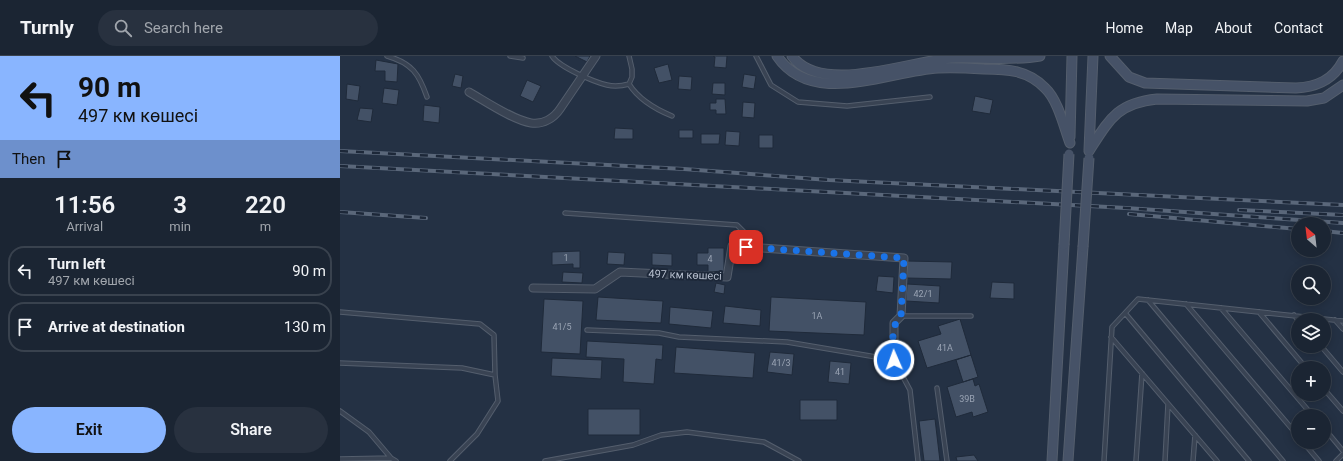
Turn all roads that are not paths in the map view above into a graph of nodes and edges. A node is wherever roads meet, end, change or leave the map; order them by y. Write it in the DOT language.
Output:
graph roads {
  1 [pos="387,56"];
  2 [pos="510,56"];
  3 [pos="552,56"];
  4 [pos="596,56"];
  5 [pos="628,56"];
  6 [pos="756,56"];
  7 [pos="777,56"];
  8 [pos="792,56"];
  9 [pos="1040,56"];
  10 [pos="1072,56"];
  11 [pos="1093,56"];
  12 [pos="1110,56"];
  13 [pos="523,58"];
  14 [pos="1343,61"];
  15 [pos="583,75"];
  16 [pos="629,84"];
  17 [pos="1343,85"];
  18 [pos="469,92"];
  19 [pos="427,97"];
  20 [pos="930,97"];
  21 [pos="672,116"];
  22 [pos="1070,143"];
  23 [pos="1089,154"];
  24 [pos="565,213"];
  25 [pos="761,248"];
  26 [pos="533,288"];
  27 [pos="1148,300"];
  28 [pos="1186,304"];
  29 [pos="1222,308"];
  30 [pos="340,312"];
  31 [pos="1259,312"];
  32 [pos="1125,313"];
  33 [pos="1291,315"];
  34 [pos="901,316"];
  35 [pos="971,316"];
  36 [pos="1331,320"];
  37 [pos="1335,320"];
  38 [pos="1343,321"];
  39 [pos="1343,329"];
  40 [pos="587,330"];
  41 [pos="1111,337"];
  42 [pos="1327,353"];
  43 [pos="894,360"];
  44 [pos="1300,361"];
  45 [pos="340,363"];
  46 [pos="1343,372"];
  47 [pos="1142,373"];
  48 [pos="495,375"];
  49 [pos="936,388"];
  50 [pos="1331,397"];
  51 [pos="1168,404"];
  52 [pos="1308,409"];
  53 [pos="340,411"];
  54 [pos="1343,411"];
  55 [pos="1291,428"];
  56 [pos="1195,435"];
  57 [pos="1331,436"];
  58 [pos="1309,449"];
  59 [pos="1343,451"];
  60 [pos="1343,454"];
  61 [pos="391,458"];
  62 [pos="340,459"];
  63 [pos="396,461"];
  64 [pos="450,461"];
  65 [pos="545,461"];
  66 [pos="799,461"];
  67 [pos="918,461"];
  68 [pos="947,461"];
  69 [pos="1052,461"];
  70 [pos="1068,461"];
  71 [pos="1104,461"];
  72 [pos="1136,461"];
  73 [pos="1165,461"];
  74 [pos="1193,461"];
  75 [pos="1217,461"];
  76 [pos="1249,461"];
  77 [pos="1284,461"];
  78 [pos="1319,461"];
  79 [pos="1336,461"];
  1 -- 19 [label="lane"];
  2 -- 13 [label="lane"];
  3 -- 15 [label="lane"];
  4 -- 15 [label="street"];
  5 -- 16 [label="lane"];
  6 -- 20 [label="lane"];
  7 -- 22 [label="main road"];
  8 -- 9 [label="main road"];
  10 -- 22 [label="main road"];
  11 -- 23 [label="main road"];
  12 -- 14 [label="main road"];
  15 -- 16 [label="lane"];
  15 -- 18 [label="street"];
  16 -- 21 [label="lane"];
  17 -- 23 [label="main road"];
  22 -- 69 [label="main road, bridge"];
  23 -- 70 [label="main road, bridge"];
  24 -- 25 [label="lane"];
  25 -- 26 [label="street, 497 км көшесі"];
  25 -- 34 [label="street, 497 км көшесі"];
  27 -- 28 [label="lane"];
  27 -- 32 [label="lane"];
  27 -- 77 [label="lane"];
  28 -- 29 [label="lane"];
  28 -- 55 [label="lane"];
  29 -- 31 [label="lane"];
  29 -- 52 [label="lane"];
  30 -- 48 [label="lane"];
  31 -- 33 [label="lane"];
  31 -- 44 [label="lane"];
  32 -- 41 [label="lane"];
  32 -- 76 [label="lane"];
  34 -- 35 [label="lane"];
  34 -- 43 [label="street, 497 км көшесі"];
  36 -- 37 [label="lane"];
  37 -- 38 [label="lane"];
  37 -- 39 [label="lane"];
  40 -- 43 [label="lane"];
  41 -- 47 [label="lane"];
  41 -- 71 [label="lane"];
  42 -- 46 [label="lane"];
  43 -- 67 [label="lane"];
  45 -- 48 [label="lane"];
  47 -- 51 [label="lane"];
  47 -- 72 [label="lane"];
  48 -- 64 [label="lane"];
  49 -- 68 [label="lane"];
  50 -- 54 [label="lane"];
  51 -- 56 [label="lane"];
  51 -- 73 [label="lane"];
  53 -- 61 [label="lane"];
  56 -- 74 [label="lane"];
  56 -- 75 [label="lane"];
  57 -- 59 [label="lane"];
  58 -- 78 [label="lane"];
  60 -- 79 [label="lane"];
  61 -- 62 [label="lane"];
  61 -- 63 [label="lane"];
  65 -- 66 [label="lane"];
}
